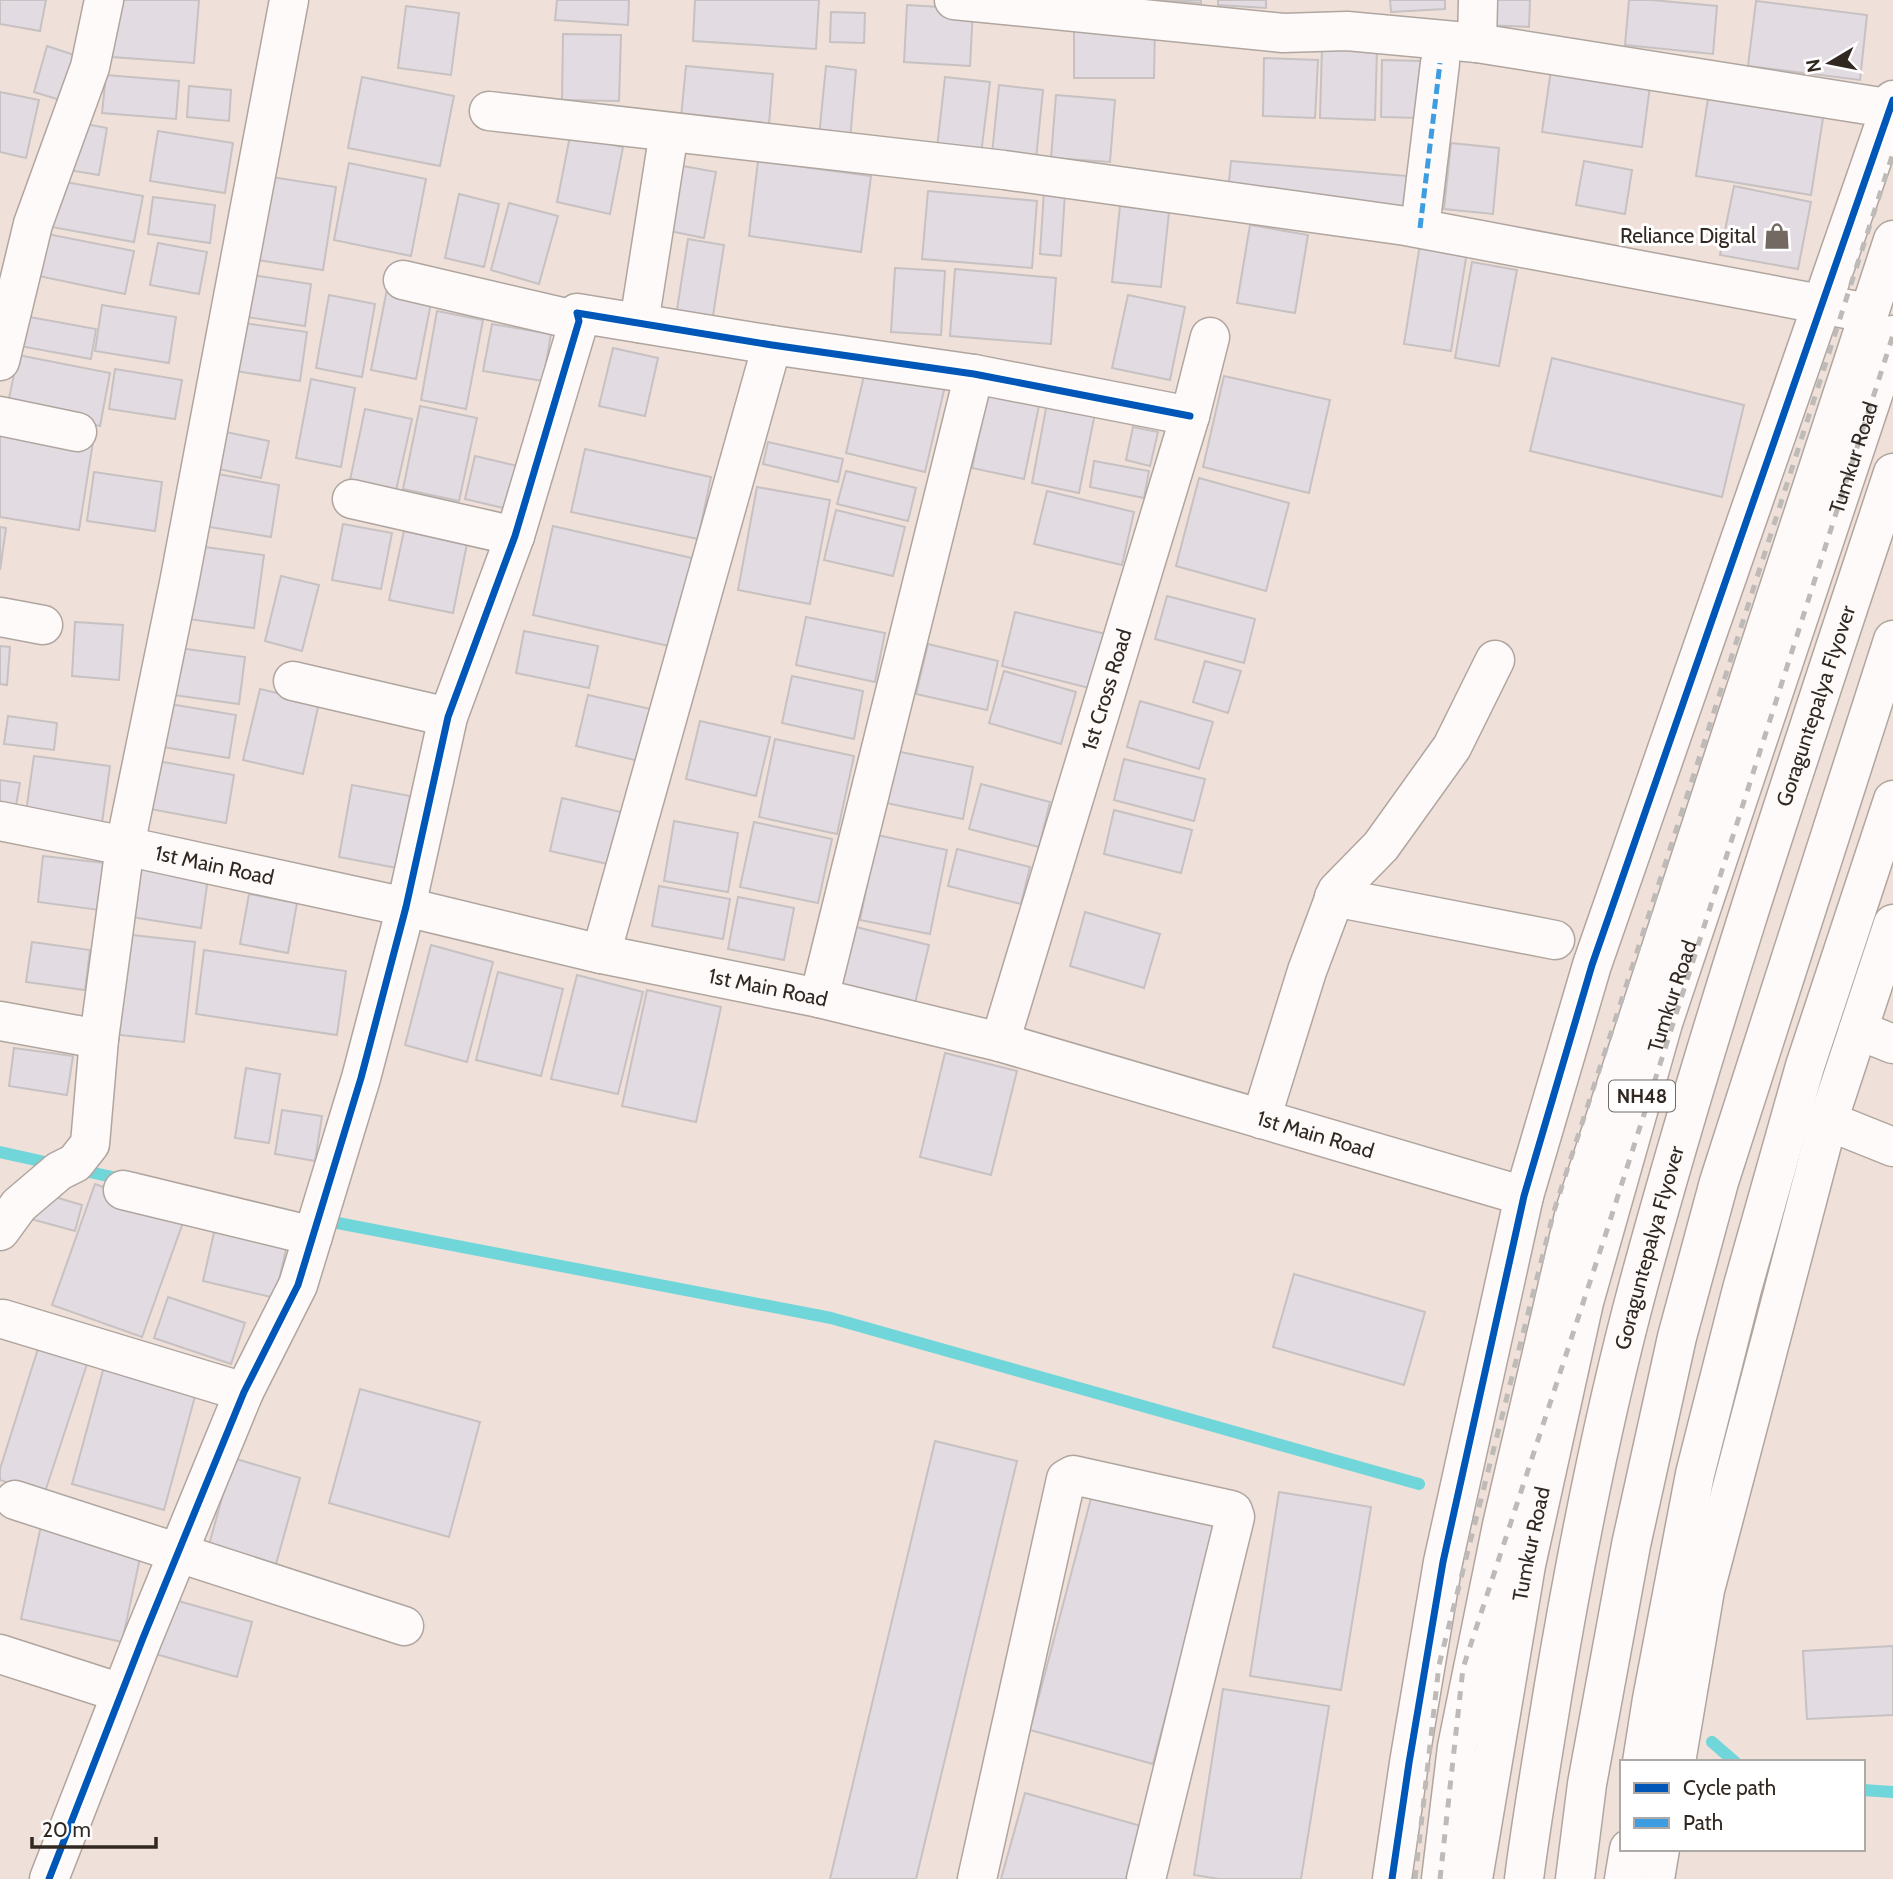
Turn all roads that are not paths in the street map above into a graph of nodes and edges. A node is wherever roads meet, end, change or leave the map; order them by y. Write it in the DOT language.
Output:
graph roads {
  1 [pos="104,0"];
  2 [pos="289,0"];
  3 [pos="954,0"];
  4 [pos="1478,0"];
  5 [pos="1476,43"];
  6 [pos="1440,63"];
  7 [pos="1892,106"];
  8 [pos="489,111"];
  9 [pos="669,132"];
  10 [pos="1420,228"];
  11 [pos="1893,240"];
  12 [pos="403,280"];
  13 [pos="1822,304"];
  14 [pos="579,321"];
  15 [pos="639,323"];
  16 [pos="1880,324"];
  17 [pos="1210,337"];
  18 [pos="772,345"];
  19 [pos="0,361"];
  20 [pos="974,374"];
  21 [pos="0,416"];
  22 [pos="1190,416"];
  23 [pos="78,432"];
  24 [pos="1893,473"];
  25 [pos="352,499"];
  26 [pos="515,536"];
  27 [pos="0,617"];
  28 [pos="43,625"];
  29 [pos="1893,640"];
  30 [pos="1495,660"];
  31 [pos="293,681"];
  32 [pos="449,717"];
  33 [pos="1893,800"];
  34 [pos="0,821"];
  35 [pos="125,846"];
  36 [pos="1334,897"];
  37 [pos="406,907"];
  38 [pos="1893,924"];
  39 [pos="1555,940"];
  40 [pos="601,954"];
  41 [pos="819,998"];
  42 [pos="0,1021"];
  43 [pos="1858,1030"];
  44 [pos="99,1039"];
  45 [pos="1000,1042"];
  46 [pos="1893,1044"];
  47 [pos="1261,1119"];
  48 [pos="1828,1121"];
  49 [pos="1893,1147"];
  50 [pos="123,1190"];
  51 [pos="1524,1196"];
  52 [pos="0,1231"];
  53 [pos="313,1236"];
  54 [pos="3,1320"];
  55 [pos="244,1392"];
  56 [pos="15,1500"];
  57 [pos="177,1554"];
  58 [pos="404,1626"];
  59 [pos="0,1654"];
  60 [pos="121,1693"];
  61 [pos="1642,1760"];
  62 [pos="1675,1760"];
  63 [pos="1629,1851"];
  64 [pos="1660,1851"];
  65 [pos="49,1879"];
  66 [pos="977,1879"];
  67 [pos="1146,1879"];
  68 [pos="1392,1879"];
  69 [pos="1441,1879"];
  70 [pos="1473,1879"];
  71 [pos="1524,1879"];
  72 [pos="1575,1879"];
  73 [pos="1624,1879"];
  74 [pos="1655,1879"];
  1 -- 19 [label="main road"];
  2 -- 35 [label="main road"];
  3 -- 5 [label="main road"];
  4 -- 5 [label="main road"];
  5 -- 7 [label="main road"];
  6 -- 10 [label="main road"];
  7 -- 13 [label="main road"];
  8 -- 9 [label="main road"];
  9 -- 10 [label="main road"];
  9 -- 15 [label="main road"];
  10 -- 13 [label="main road"];
  11 -- 16 [label="main road"];
  12 -- 14 [label="main road"];
  13 -- 16 [label="main road"];
  13 -- 51 [label="main road"];
  14 -- 15 [label="main road"];
  14 -- 26 [label="main road"];
  15 -- 18 [label="main road"];
  16 -- 69 [label="main road"];
  16 -- 70 [label="main road, Tumkur Road / NH48"];
  17 -- 22 [label="main road, 1st Cross Road"];
  18 -- 20 [label="main road"];
  18 -- 40 [label="main road"];
  20 -- 22 [label="main road"];
  20 -- 41 [label="main road"];
  21 -- 23 [label="main road"];
  22 -- 45 [label="main road, 1st Cross Road"];
  24 -- 71 [label="main road, Goraguntepalya Flyover"];
  25 -- 26 [label="main road"];
  26 -- 32 [label="main road"];
  27 -- 28 [label="main road"];
  29 -- 72 [label="main road"];
  30 -- 36 [label="main road"];
  31 -- 32 [label="main road"];
  32 -- 37 [label="main road"];
  33 -- 61 [label="main road"];
  34 -- 35 [label="main road, 1st Main Road"];
  35 -- 37 [label="main road, 1st Main Road"];
  35 -- 44 [label="main road"];
  36 -- 39 [label="main road"];
  36 -- 47 [label="main road"];
  37 -- 40 [label="main road, 1st Main Road"];
  37 -- 53 [label="main road"];
  38 -- 43 [label="main road"];
  40 -- 41 [label="main road, 1st Main Road"];
  41 -- 45 [label="main road, 1st Main Road"];
  42 -- 44 [label="main road"];
  43 -- 46 [label="main road"];
  43 -- 48 [label="main road"];
  44 -- 52 [label="main road"];
  45 -- 47 [label="main road, 1st Main Road"];
  47 -- 51 [label="main road, 1st Main Road"];
  48 -- 49 [label="main road"];
  48 -- 62 [label="main road"];
  50 -- 53 [label="main road"];
  51 -- 68 [label="main road"];
  53 -- 55 [label="main road"];
  54 -- 55 [label="main road"];
  55 -- 57 [label="main road"];
  56 -- 57 [label="main road"];
  57 -- 58 [label="main road"];
  57 -- 60 [label="main road"];
  59 -- 60 [label="main road"];
  60 -- 65 [label="main road"];
  63 -- 73 [label="main road"];
  64 -- 74 [label="main road"];
  66 -- 67 [label="main road"];
}
